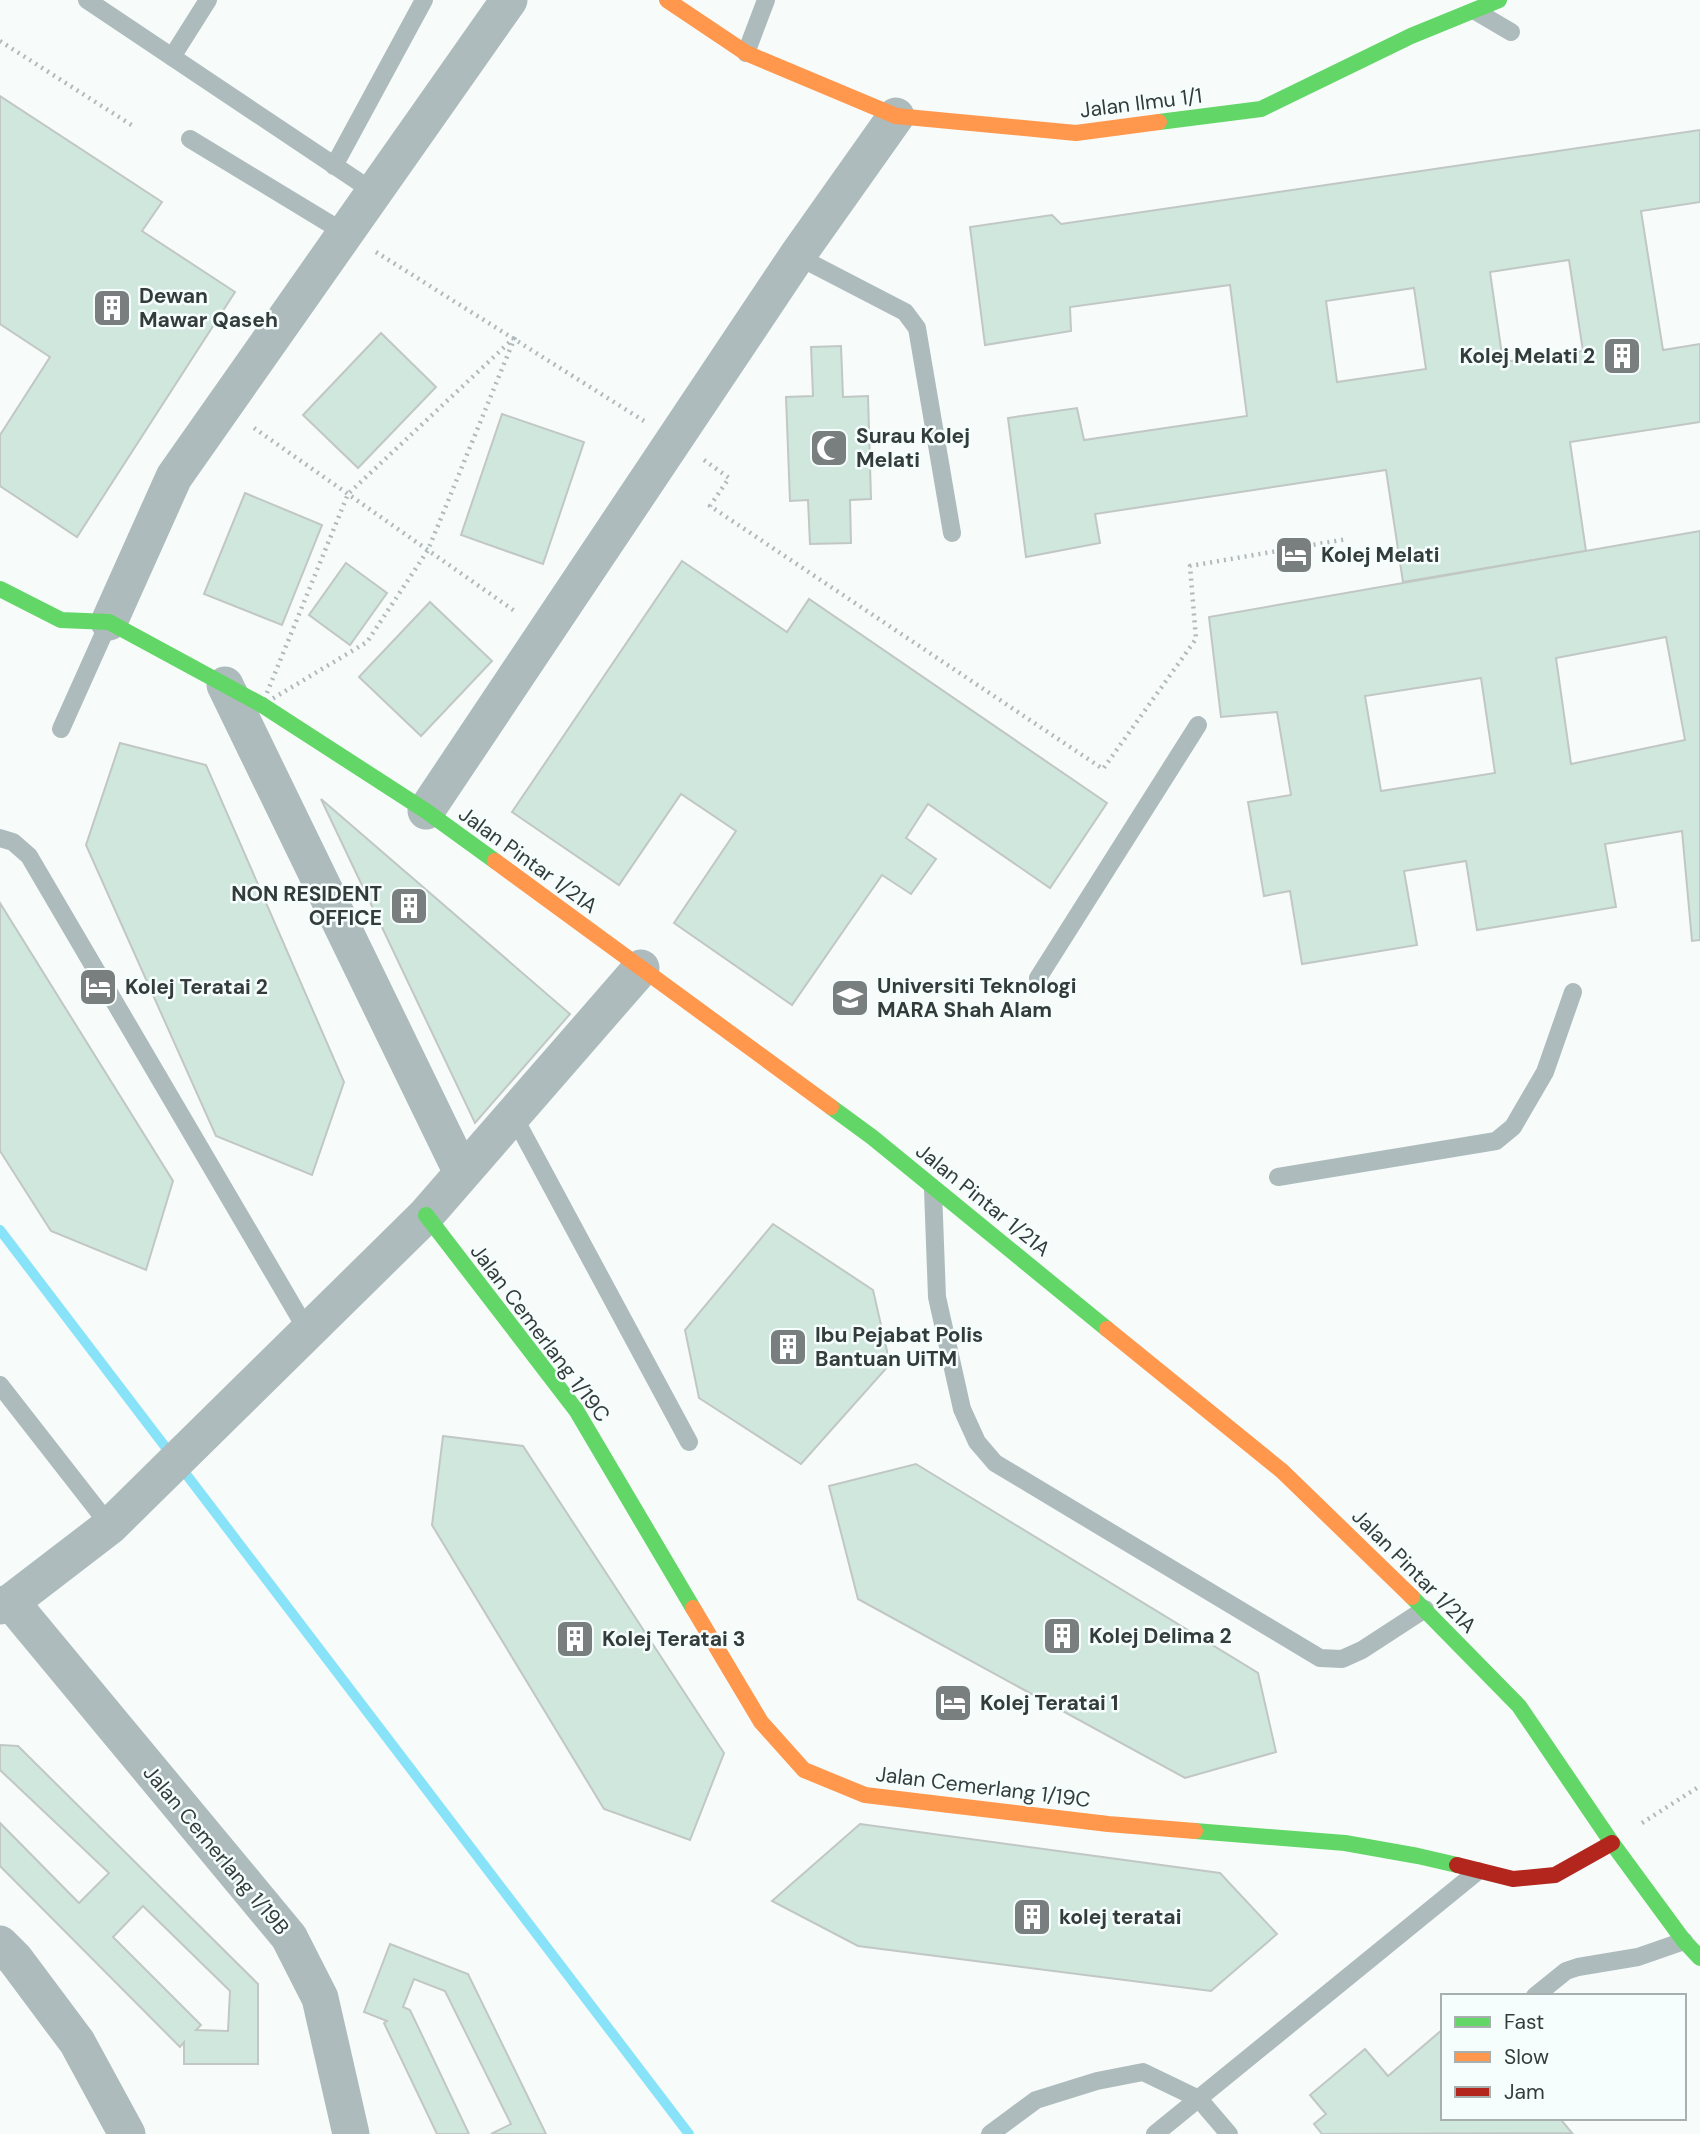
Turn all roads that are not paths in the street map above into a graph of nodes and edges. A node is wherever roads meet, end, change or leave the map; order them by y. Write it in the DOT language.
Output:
graph roads {
  1 [pos="88,0"];
  2 [pos="208,0"];
  3 [pos="424,0"];
  4 [pos="509,0"];
  5 [pos="667,0"];
  6 [pos="766,0"];
  7 [pos="1499,0"];
  8 [pos="1472,5"];
  9 [pos="1511,32"];
  10 [pos="746,53"];
  11 [pos="172,57"];
  12 [pos="896,116"];
  13 [pos="190,139"];
  14 [pos="334,166"];
  15 [pos="374,192"];
  16 [pos="345,233"];
  17 [pos="797,256"];
  18 [pos="952,533"];
  19 [pos="0,589"];
  20 [pos="109,622"];
  21 [pos="225,685"];
  22 [pos="1198,724"];
  23 [pos="61,729"];
  24 [pos="426,811"];
  25 [pos="0,838"];
  26 [pos="641,968"];
  27 [pos="1038,978"];
  28 [pos="1573,992"];
  29 [pos="513,1115"];
  30 [pos="463,1173"];
  31 [pos="1278,1177"];
  32 [pos="933,1186"];
  33 [pos="426,1216"];
  34 [pos="308,1332"];
  35 [pos="0,1385"];
  36 [pos="689,1442"];
  37 [pos="123,1513"];
  38 [pos="5,1604"];
  39 [pos="1425,1609"];
  40 [pos="1612,1843"];
  41 [pos="1478,1871"];
  42 [pos="1684,1941"];
  43 [pos="0,1944"];
  44 [pos="1700,1958"];
  45 [pos="1538,1994"];
  46 [pos="1199,2099"];
  47 [pos="127,2134"];
  48 [pos="351,2134"];
  49 [pos="990,2134"];
  50 [pos="1155,2134"];
  51 [pos="1228,2134"];
  1 -- 11 [label="lane"];
  2 -- 11 [label="lane"];
  3 -- 14 [label="lane"];
  4 -- 15 [label="street"];
  5 -- 10 [label="street, Jalan Ilmu 1/1"];
  6 -- 10 [label="lane"];
  7 -- 8 [label="street, Jalan Ilmu 1/1"];
  8 -- 9 [label="lane"];
  8 -- 12 [label="street, Jalan Ilmu 1/1"];
  10 -- 12 [label="street, Jalan Ilmu 1/1"];
  11 -- 14 [label="lane"];
  12 -- 17 [label="street"];
  13 -- 16 [label="lane"];
  14 -- 15 [label="lane"];
  15 -- 16 [label="street"];
  16 -- 20 [label="street"];
  17 -- 18 [label="lane"];
  17 -- 24 [label="street"];
  19 -- 20 [label="street"];
  20 -- 21 [label="street, Jalan Pintar 1/21A"];
  20 -- 23 [label="lane"];
  21 -- 24 [label="street, Jalan Pintar 1/21A"];
  21 -- 30 [label="street"];
  22 -- 27 [label="lane"];
  24 -- 26 [label="street, Jalan Pintar 1/21A"];
  25 -- 34 [label="lane"];
  26 -- 29 [label="street"];
  26 -- 32 [label="street, Jalan Pintar 1/21A"];
  28 -- 31 [label="lane"];
  29 -- 30 [label="street"];
  29 -- 36 [label="lane"];
  30 -- 33 [label="street"];
  32 -- 39 [label="street, Jalan Pintar 1/21A"];
  32 -- 39 [label="lane"];
  33 -- 34 [label="street"];
  33 -- 41 [label="street, Jalan Cemerlang 1/19C"];
  34 -- 37 [label="street"];
  35 -- 37 [label="lane"];
  37 -- 38 [label="street"];
  38 -- 48 [label="street, Jalan Cemerlang 1/19B"];
  39 -- 40 [label="street, Jalan Pintar 1/21A"];
  40 -- 41 [label="street, Jalan Cemerlang 1/19C"];
  40 -- 42 [label="street, Jalan Pintar 1/21A"];
  41 -- 46 [label="lane"];
  42 -- 44 [label="street, Jalan Pintar 1/21A"];
  42 -- 45 [label="lane"];
  43 -- 47 [label="street"];
  46 -- 49 [label="lane"];
  46 -- 50 [label="lane"];
  46 -- 51 [label="lane"];
}
